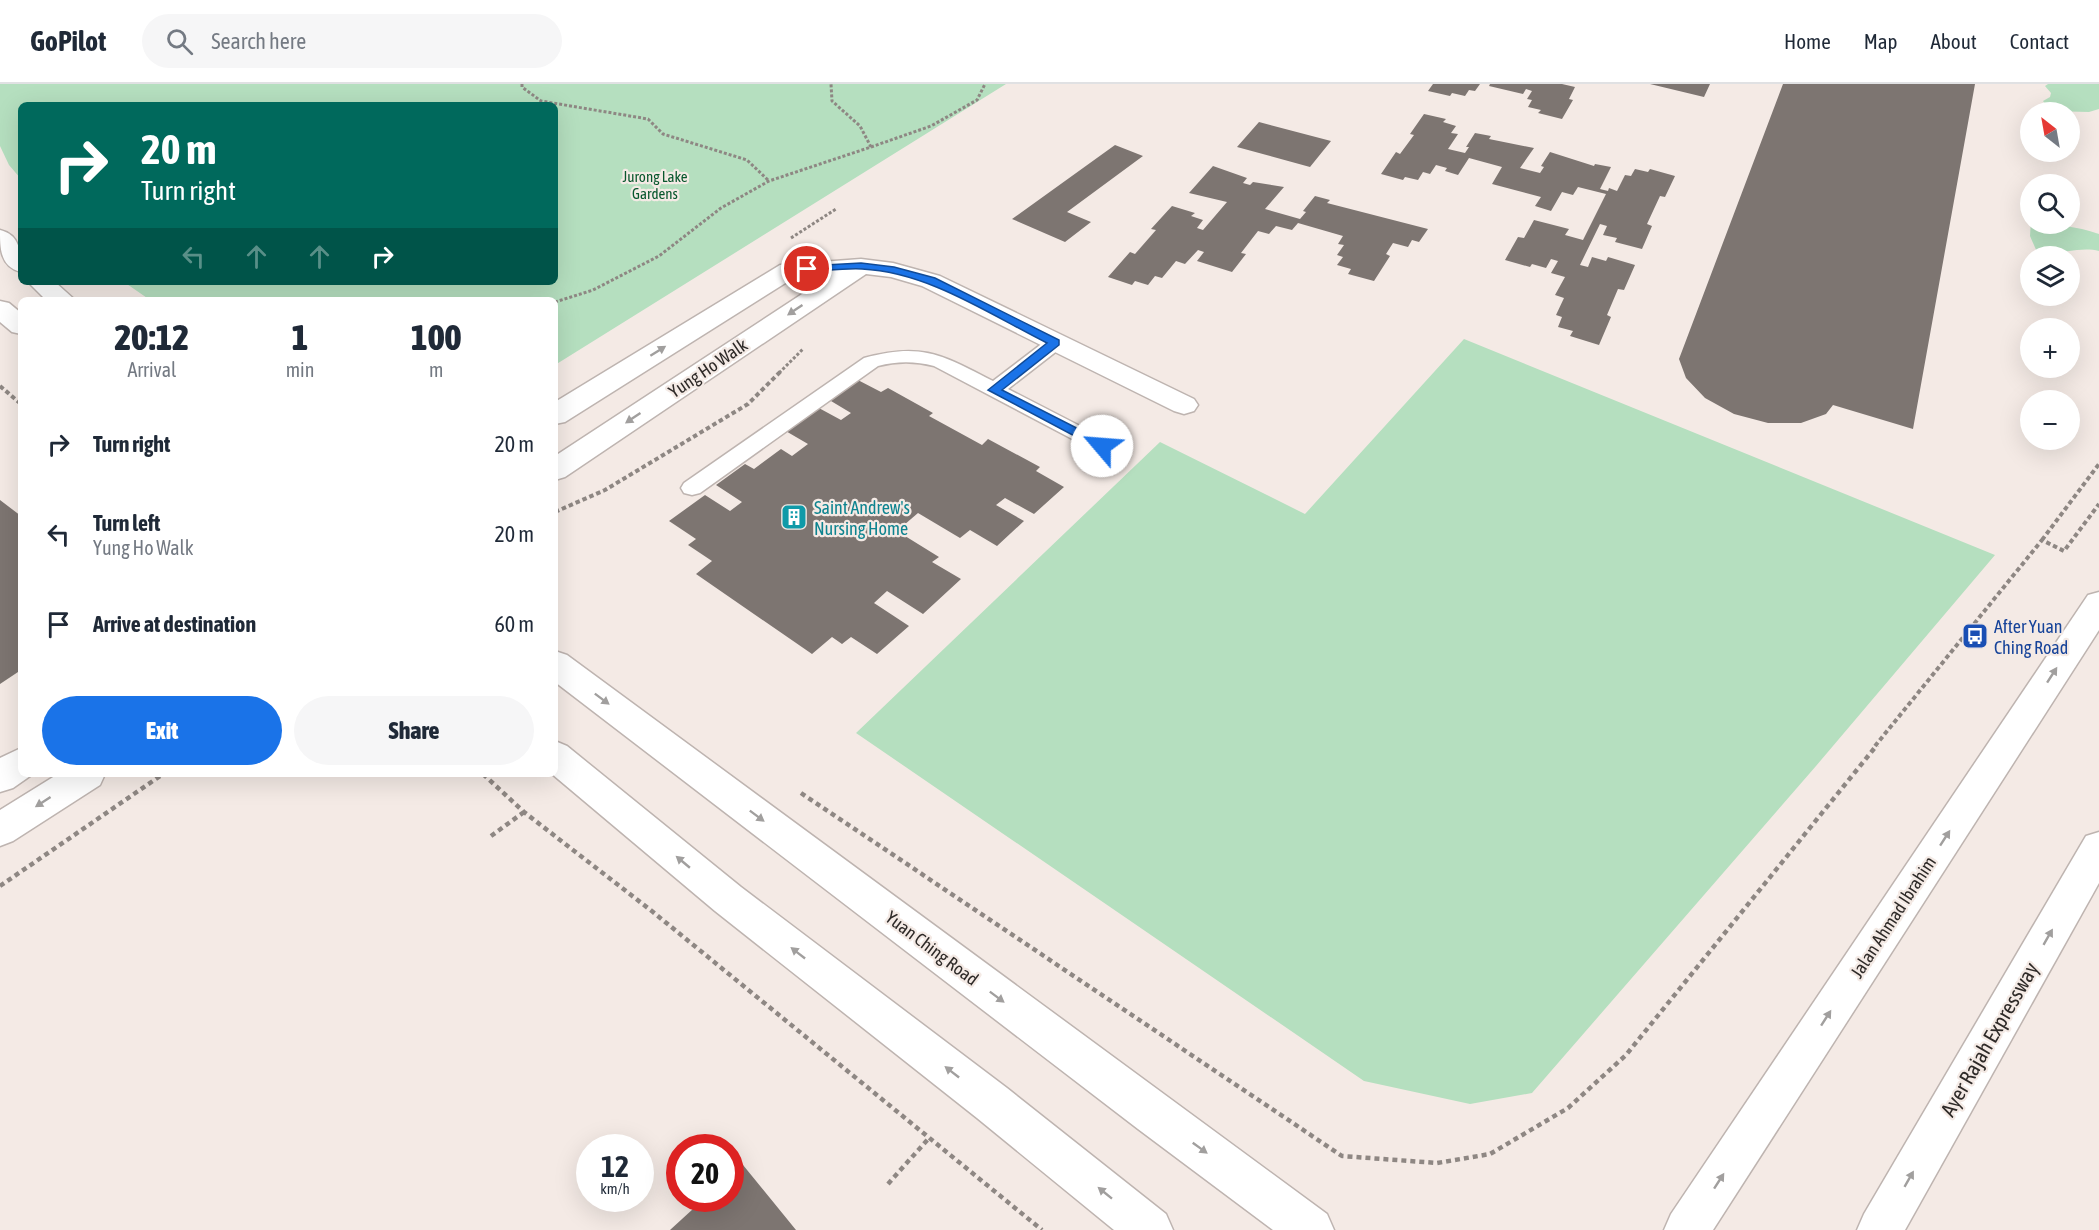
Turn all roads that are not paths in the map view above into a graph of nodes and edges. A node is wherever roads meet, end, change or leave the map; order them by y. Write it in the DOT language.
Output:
graph roads {
  1 [pos="0,237"];
  2 [pos="18,261"];
  3 [pos="861,266"];
  4 [pos="44,285"];
  5 [pos="58,297"];
  6 [pos="0,309"];
  7 [pos="18,324"];
  8 [pos="1055,343"];
  9 [pos="994,390"];
  10 [pos="1184,405"];
  11 [pos="558,413"];
  12 [pos="1102,446"];
  13 [pos="558,468"];
  14 [pos="692,488"];
  15 [pos="2099,604"];
  16 [pos="558,666"];
  17 [pos="558,758"];
  18 [pos="18,765"];
  19 [pos="0,777"];
  20 [pos="82,777"];
  21 [pos="0,830"];
  22 [pos="2099,848"];
  23 [pos="1150,1230"];
  24 [pos="1311,1230"];
  25 [pos="1687,1230"];
  26 [pos="1880,1230"];
  1 -- 2 [label="main road"];
  3 -- 8 [label="main road"];
  11 -- 3 [label="main road, one-way"];
  3 -- 13 [label="main road, Yung Ho Walk, one-way"];
  4 -- 5 [label="main road"];
  6 -- 7 [label="main road"];
  8 -- 9 [label="lane"];
  8 -- 10 [label="main road"];
  9 -- 12 [label="lane"];
  9 -- 14 [label="lane"];
  25 -- 15 [label="main road, Jalan Ahmad Ibrahim, one-way"];
  16 -- 24 [label="main road, Yuan Ching Road, one-way"];
  23 -- 17 [label="main road, one-way"];
  18 -- 19 [label="main road"];
  20 -- 21 [label="main road, one-way"];
  26 -- 22 [label="main road, Ayer Rajah Expressway, one-way"];
}
